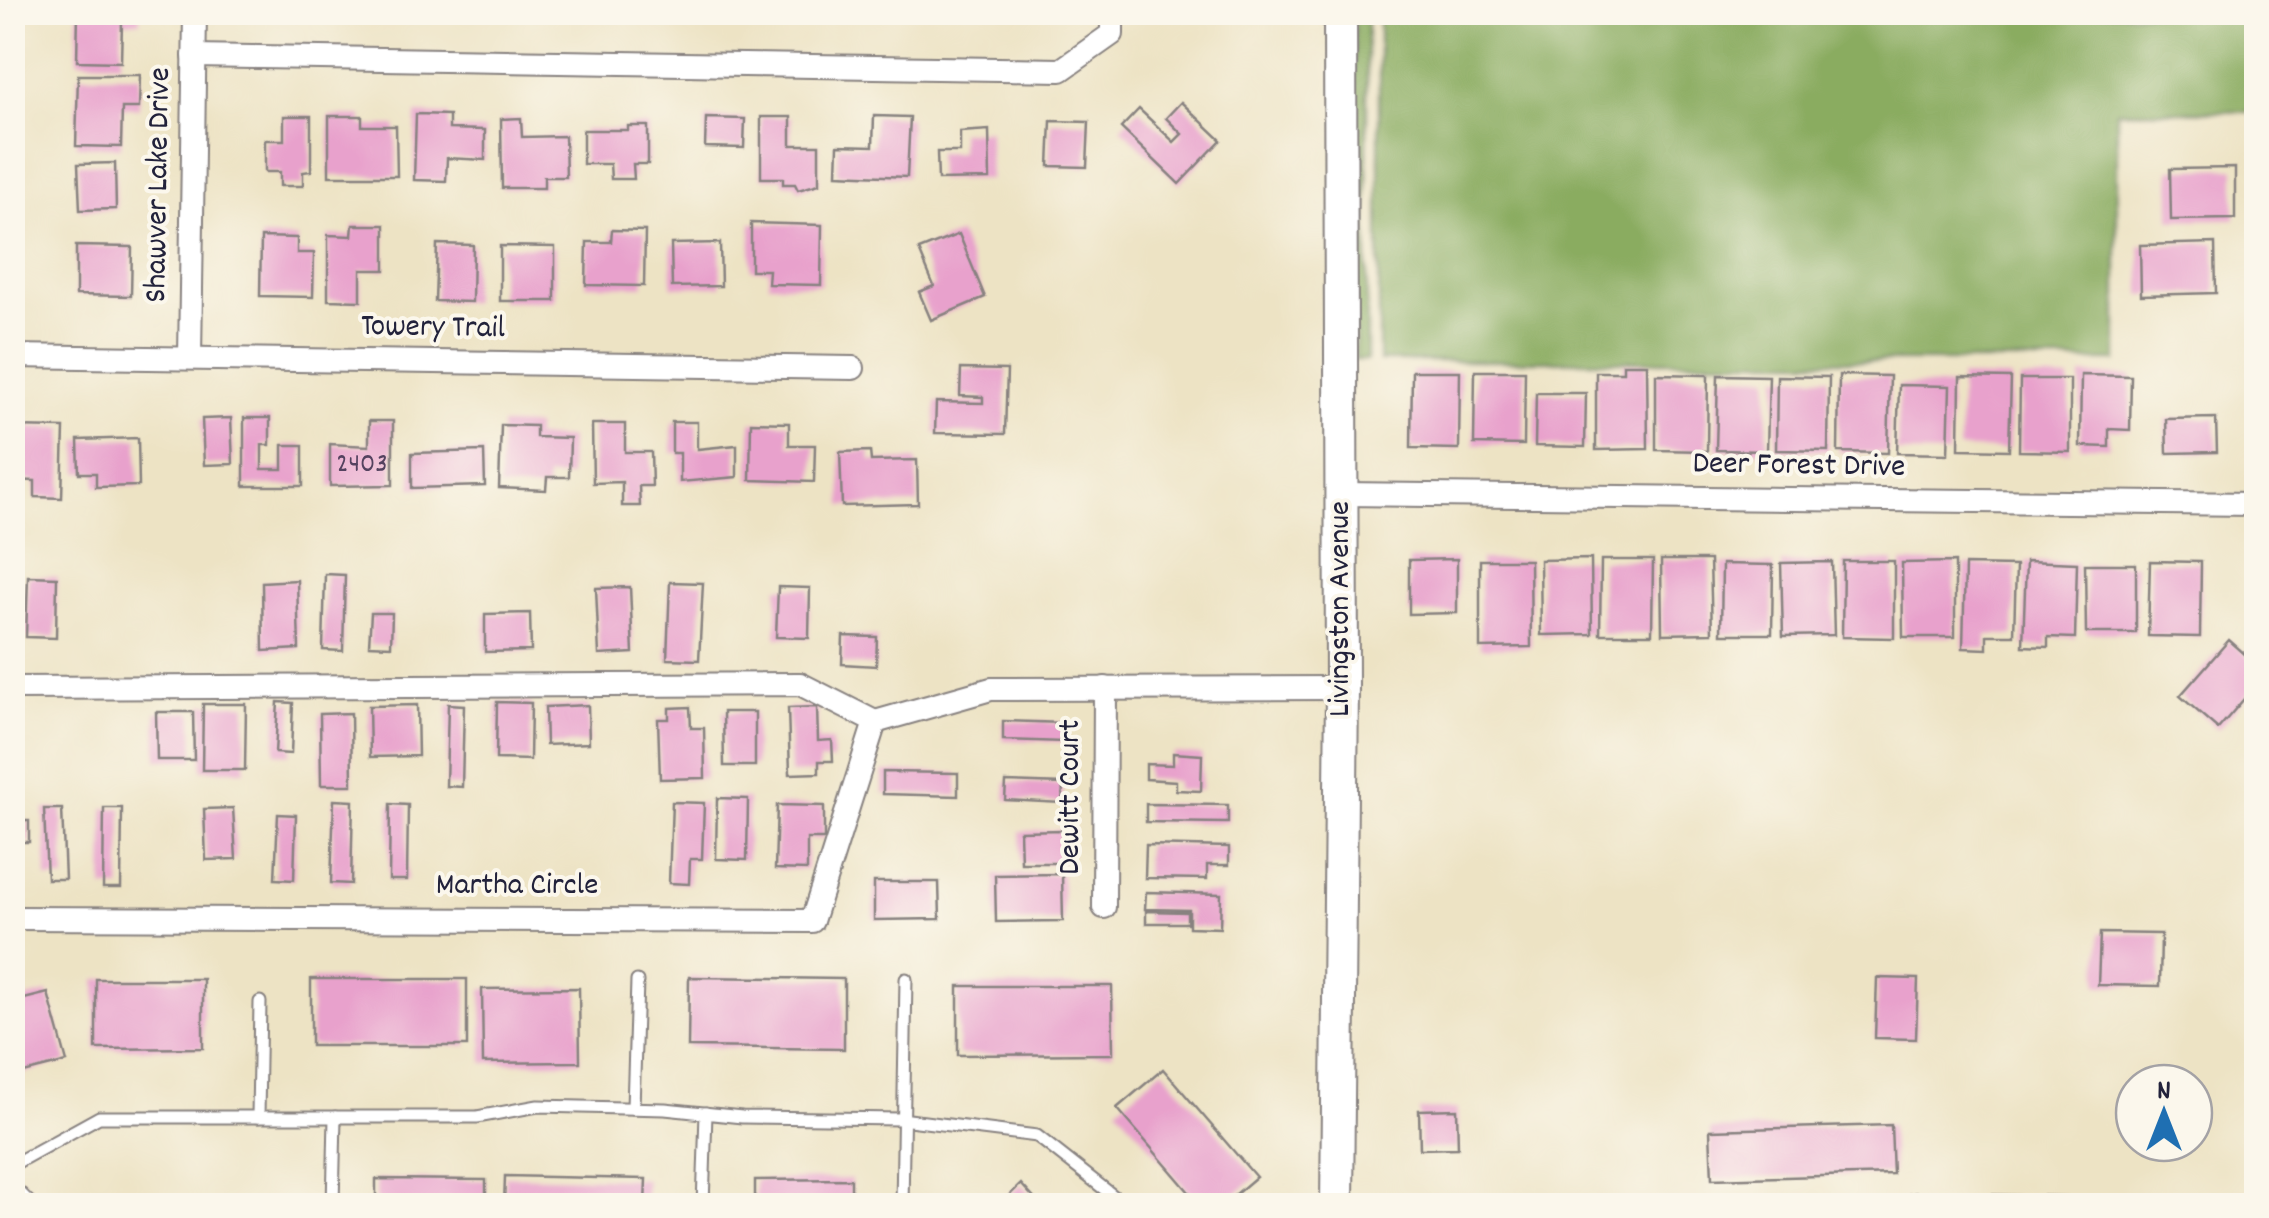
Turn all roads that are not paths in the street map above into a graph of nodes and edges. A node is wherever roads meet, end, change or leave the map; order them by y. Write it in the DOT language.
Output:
graph roads {
  1 [pos="195,12"];
  2 [pos="1112,12"];
  3 [pos="1340,12"];
  4 [pos="194,56"];
  5 [pos="12,356"];
  6 [pos="190,358"];
  7 [pos="854,368"];
  8 [pos="1342,494"];
  9 [pos="2256,504"];
  10 [pos="12,688"];
  11 [pos="1105,688"];
  12 [pos="1342,688"];
  13 [pos="875,722"];
  14 [pos="1104,907"];
  15 [pos="12,918"];
  16 [pos="906,978"];
  17 [pos="636,981"];
  18 [pos="260,1002"];
  19 [pos="634,1108"];
  20 [pos="706,1113"];
  21 [pos="258,1117"];
  22 [pos="334,1117"];
  23 [pos="901,1119"];
  24 [pos="12,1165"];
  25 [pos="12,1185"];
  26 [pos="2093,1203"];
  27 [pos="32,1206"];
  28 [pos="333,1206"];
  29 [pos="703,1206"];
  30 [pos="902,1206"];
  31 [pos="1126,1206"];
  32 [pos="1337,1206"];
  33 [pos="1885,1206"];
  1 -- 4 [label="street, Shawver Lake Drive"];
  2 -- 4 [label="street"];
  3 -- 8 [label="street, Livingston Avenue"];
  4 -- 6 [label="street, Shawver Lake Drive"];
  5 -- 6 [label="street, Towery Trail"];
  6 -- 7 [label="street, Towery Trail"];
  8 -- 9 [label="street, Deer Forest Drive"];
  8 -- 12 [label="street, Livingston Avenue"];
  10 -- 13 [label="street"];
  11 -- 12 [label="street"];
  11 -- 13 [label="street"];
  11 -- 14 [label="street, Dewitt Court"];
  12 -- 32 [label="street, Livingston Avenue"];
  13 -- 15 [label="street, Martha Circle"];
  16 -- 23 [label="lane"];
  17 -- 19 [label="lane"];
  18 -- 21 [label="lane"];
  19 -- 20 [label="lane"];
  19 -- 22 [label="lane"];
  20 -- 23 [label="lane"];
  20 -- 29 [label="lane"];
  21 -- 22 [label="lane"];
  21 -- 24 [label="lane"];
  22 -- 28 [label="lane"];
  23 -- 30 [label="lane"];
  23 -- 31 [label="lane"];
  25 -- 27 [label="lane"];
  26 -- 33 [label="lane"];
}
